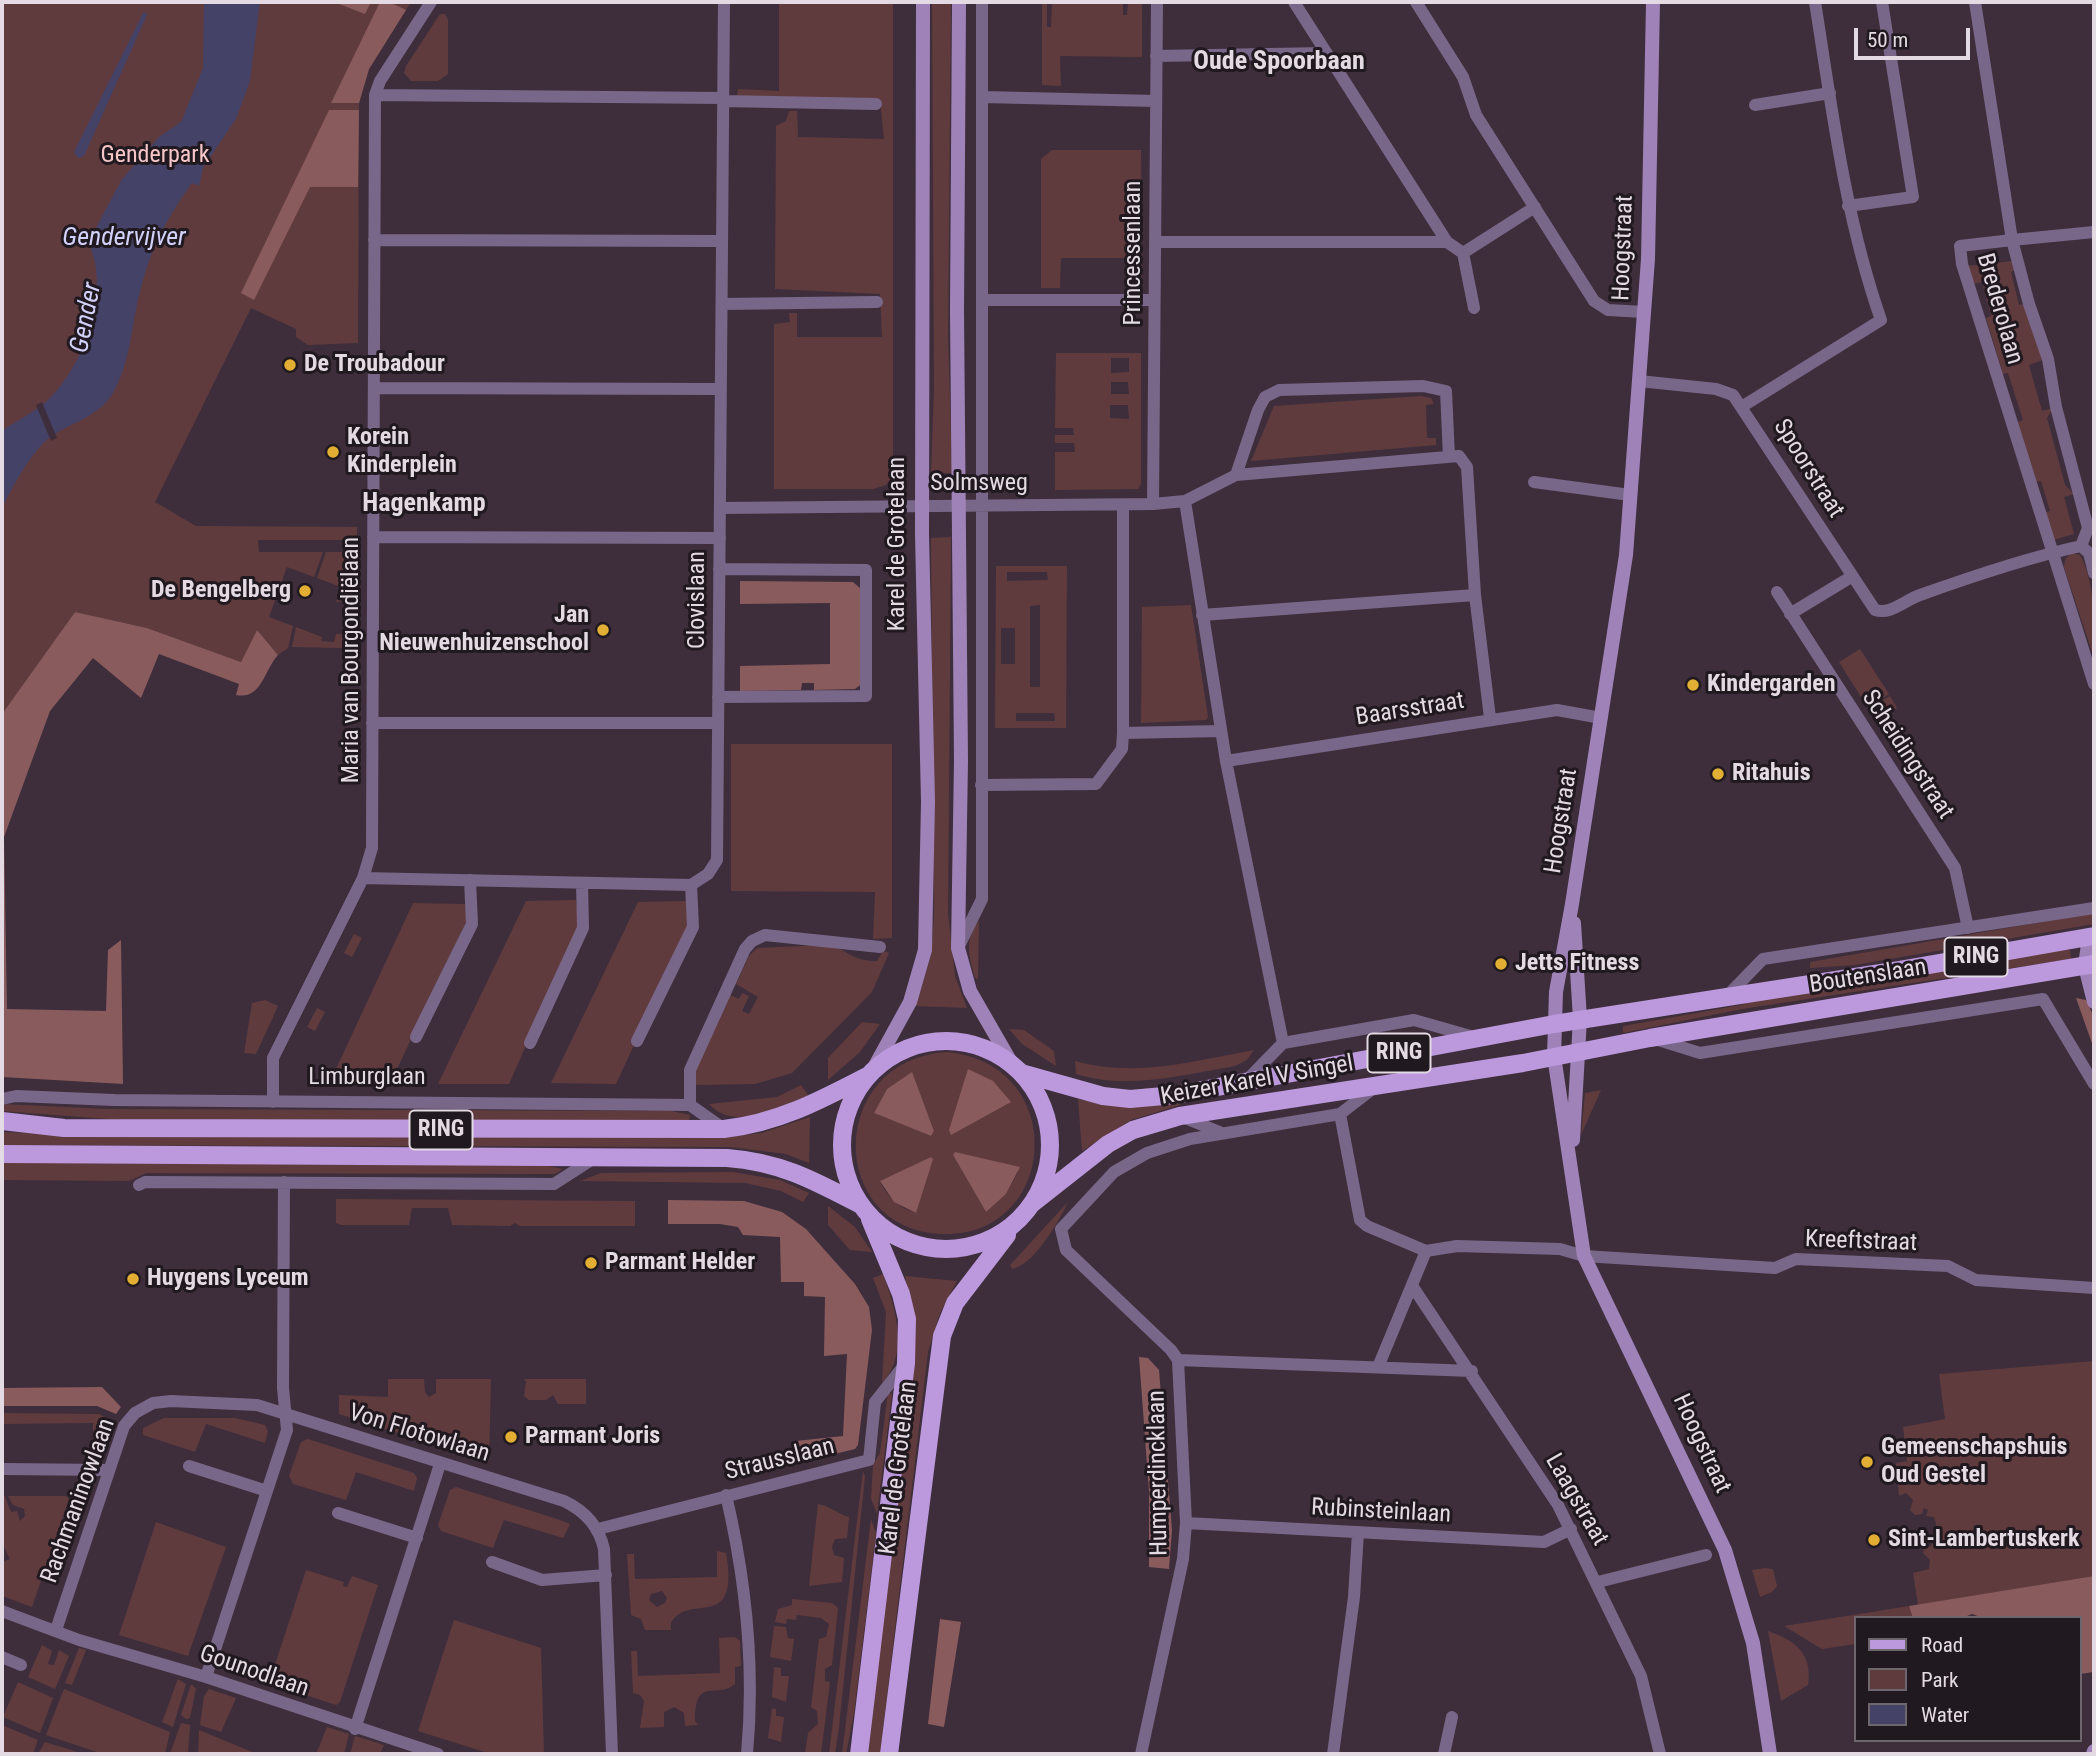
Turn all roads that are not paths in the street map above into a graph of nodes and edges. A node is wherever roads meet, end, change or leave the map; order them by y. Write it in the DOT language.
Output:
graph roads {
  1 [pos="430,2"];
  2 [pos="724,2"];
  3 [pos="923,2"];
  4 [pos="959,2"];
  5 [pos="982,2"];
  6 [pos="1157,2"];
  7 [pos="1294,2"];
  8 [pos="1416,2"];
  9 [pos="1653,2"];
  10 [pos="1815,2"];
  11 [pos="1882,2"];
  12 [pos="1975,2"];
  13 [pos="1326,53"];
  14 [pos="1156,56"];
  15 [pos="1830,93"];
  16 [pos="375,95"];
  17 [pos="982,97"];
  18 [pos="723,99"];
  19 [pos="1156,101"];
  20 [pos="876,104"];
  21 [pos="1755,105"];
  22 [pos="1848,206"];
  23 [pos="1535,207"];
  24 [pos="2094,232"];
  25 [pos="374,240"];
  26 [pos="2012,240"];
  27 [pos="722,241"];
  28 [pos="1155,242"];
  29 [pos="1447,242"];
  30 [pos="1463,253"];
  31 [pos="982,300"];
  32 [pos="1154,300"];
  33 [pos="877,302"];
  34 [pos="722,304"];
  35 [pos="1475,308"];
  36 [pos="1644,313"];
  37 [pos="1639,381"];
  38 [pos="374,388"];
  39 [pos="721,389"];
  40 [pos="1743,406"];
  41 [pos="1449,457"];
  42 [pos="1236,475"];
  43 [pos="1534,482"];
  44 [pos="1630,495"];
  45 [pos="1185,501"];
  46 [pos="1153,504"];
  47 [pos="923,505"];
  48 [pos="960,505"];
  49 [pos="982,505"];
  50 [pos="1123,505"];
  51 [pos="720,508"];
  52 [pos="373,537"];
  53 [pos="719,538"];
  54 [pos="2081,546"];
  55 [pos="2050,553"];
  56 [pos="719,569"];
  57 [pos="2094,573"];
  58 [pos="1851,577"];
  59 [pos="1777,592"];
  60 [pos="1475,594"];
  61 [pos="1790,614"];
  62 [pos="1202,615"];
  63 [pos="2094,684"];
  64 [pos="718,697"];
  65 [pos="1490,718"];
  66 [pos="1601,718"];
  67 [pos="372,723"];
  68 [pos="718,723"];
  69 [pos="1221,731"];
  70 [pos="1123,733"];
  71 [pos="1226,761"];
  72 [pos="981,785"];
  73 [pos="363,878"];
  74 [pos="470,880"];
  75 [pos="582,883"];
  76 [pos="691,885"];
  77 [pos="1572,904"];
  78 [pos="2094,908"];
  79 [pos="1968,928"];
  80 [pos="2093,939"];
  81 [pos="880,947"];
  82 [pos="958,948"];
  83 [pos="2090,965"];
  84 [pos="1727,996"];
  85 [pos="2094,1002"];
  86 [pos="1580,1019"];
  87 [pos="1553,1024"];
  88 [pos="416,1037"];
  89 [pos="1479,1038"];
  90 [pos="1650,1038"];
  91 [pos="637,1041"];
  92 [pos="530,1043"];
  93 [pos="1283,1043"];
  94 [pos="1579,1051"];
  95 [pos="1554,1056"];
  96 [pos="1017,1068"];
  97 [pos="870,1074"];
  98 [pos="1245,1082"];
  99 [pos="1379,1084"];
  100 [pos="2094,1084"];
  101 [pos="2,1099"];
  102 [pos="273,1101"];
  103 [pos="690,1105"];
  104 [pos="1340,1114"];
  105 [pos="1180,1116"];
  106 [pos="2,1121"];
  107 [pos="724,1129"];
  108 [pos="1223,1133"];
  109 [pos="2,1154"];
  110 [pos="596,1156"];
  111 [pos="1571,1162"];
  112 [pos="285,1182"];
  113 [pos="139,1185"];
  114 [pos="1029,1208"];
  115 [pos="864,1210"];
  116 [pos="1426,1251"];
  117 [pos="1584,1256"];
  118 [pos="1413,1287"];
  119 [pos="2094,1288"];
  120 [pos="1178,1360"];
  121 [pos="906,1363"];
  122 [pos="1378,1367"];
  123 [pos="1472,1371"];
  124 [pos="285,1412"];
  125 [pos="440,1464"];
  126 [pos="189,1466"];
  127 [pos="2,1469"];
  128 [pos="107,1470"];
  129 [pos="267,1491"];
  130 [pos="726,1495"];
  131 [pos="338,1513"];
  132 [pos="1186,1523"];
  133 [pos="597,1529"];
  134 [pos="1572,1529"];
  135 [pos="1358,1532"];
  136 [pos="417,1538"];
  137 [pos="1706,1555"];
  138 [pos="492,1562"];
  139 [pos="606,1575"];
  140 [pos="1598,1582"];
  141 [pos="2,1611"];
  142 [pos="56,1630"];
  143 [pos="2,1657"];
  144 [pos="21,1665"];
  145 [pos="206,1677"];
  146 [pos="1452,1717"];
  147 [pos="355,1729"];
  148 [pos="438,1754"];
  149 [pos="612,1754"];
  150 [pos="747,1754"];
  151 [pos="859,1754"];
  152 [pos="889,1754"];
  153 [pos="1141,1754"];
  154 [pos="1333,1754"];
  155 [pos="1444,1754"];
  156 [pos="1660,1754"];
  157 [pos="1770,1754"];
  1 -- 16 [label="street, Maria van Bourgondiëlaan"];
  2 -- 18 [label="street, Clovislaan"];
  3 -- 47 [label="main road, Karel de Grotelaan"];
  4 -- 48 [label="main road"];
  5 -- 17 [label="street"];
  6 -- 14 [label="street, Princessenlaan"];
  7 -- 13 [label="street"];
  8 -- 23 [label="street"];
  9 -- 36 [label="main road, Hoogstraat"];
  10 -- 15 [label="street"];
  11 -- 22 [label="street"];
  12 -- 26 [label="street"];
  13 -- 14 [label="street"];
  13 -- 29 [label="street"];
  14 -- 19 [label="street, Princessenlaan"];
  15 -- 21 [label="street"];
  15 -- 22 [label="street"];
  16 -- 18 [label="street"];
  16 -- 25 [label="street, Maria van Bourgondiëlaan"];
  17 -- 19 [label="street"];
  17 -- 31 [label="street"];
  18 -- 20 [label="street"];
  18 -- 27 [label="street, Clovislaan"];
  19 -- 28 [label="street, Princessenlaan"];
  22 -- 40 [label="street"];
  23 -- 30 [label="street"];
  23 -- 36 [label="street"];
  24 -- 26 [label="street"];
  25 -- 27 [label="street"];
  25 -- 38 [label="street, Maria van Bourgondiëlaan"];
  26 -- 54 [label="street, Brederolaan"];
  26 -- 55 [label="street, Brederolaan"];
  27 -- 34 [label="street, Clovislaan"];
  28 -- 29 [label="street"];
  28 -- 32 [label="street, Princessenlaan"];
  29 -- 30 [label="street"];
  30 -- 35 [label="street"];
  31 -- 32 [label="street"];
  31 -- 49 [label="street"];
  32 -- 46 [label="street, Princessenlaan"];
  33 -- 34 [label="street"];
  34 -- 39 [label="street, Clovislaan"];
  36 -- 37 [label="main road, Hoogstraat"];
  37 -- 40 [label="street, Spoorstraat"];
  37 -- 44 [label="main road, Hoogstraat"];
  38 -- 39 [label="street"];
  38 -- 52 [label="street, Maria van Bourgondiëlaan"];
  39 -- 51 [label="street, Clovislaan"];
  40 -- 58 [label="street, Spoorstraat"];
  41 -- 42 [label="street"];
  41 -- 42 [label="street"];
  41 -- 60 [label="street"];
  42 -- 45 [label="street"];
  43 -- 44 [label="street"];
  44 -- 66 [label="main road, Hoogstraat"];
  45 -- 46 [label="street, Solmsweg"];
  45 -- 62 [label="street"];
  46 -- 50 [label="street, Solmsweg"];
  47 -- 48 [label="street, Solmsweg"];
  47 -- 51 [label="street, Solmsweg"];
  47 -- 97 [label="main road, Karel de Grotelaan"];
  48 -- 49 [label="street, Solmsweg"];
  48 -- 82 [label="main road"];
  49 -- 50 [label="street, Solmsweg"];
  49 -- 72 [label="street"];
  50 -- 70 [label="street"];
  51 -- 53 [label="street, Clovislaan"];
  52 -- 53 [label="street"];
  52 -- 67 [label="street, Maria van Bourgondiëlaan"];
  53 -- 56 [label="street, Clovislaan"];
  54 -- 55 [label="street"];
  54 -- 57 [label="street"];
  55 -- 58 [label="street, Spoorstraat"];
  55 -- 63 [label="street, Brederolaan"];
  56 -- 64 [label="street, Clovislaan"];
  56 -- 64 [label="street"];
  58 -- 61 [label="street"];
  59 -- 61 [label="street, Scheidingstraat"];
  60 -- 62 [label="street"];
  60 -- 65 [label="street"];
  61 -- 79 [label="street, Scheidingstraat"];
  62 -- 69 [label="street"];
  64 -- 68 [label="street, Clovislaan"];
  65 -- 66 [label="street, Baarsstraat"];
  65 -- 71 [label="street, Baarsstraat"];
  66 -- 77 [label="main road, Hoogstraat"];
  67 -- 68 [label="street"];
  67 -- 73 [label="street, Maria van Bourgondiëlaan"];
  68 -- 76 [label="street, Clovislaan"];
  69 -- 70 [label="street"];
  69 -- 71 [label="street"];
  70 -- 72 [label="street"];
  71 -- 93 [label="street"];
  72 -- 82 [label="street"];
  73 -- 74 [label="street"];
  73 -- 102 [label="street, Maria van Bourgondiëlaan"];
  74 -- 75 [label="street"];
  74 -- 88 [label="street"];
  75 -- 76 [label="street"];
  75 -- 92 [label="street"];
  76 -- 91 [label="street"];
  77 -- 86 [label="main road, Hoogstraat"];
  77 -- 87 [label="main road, Hoogstraat"];
  78 -- 79 [label="street, Boutenslaan"];
  79 -- 84 [label="street, Boutenslaan"];
  80 -- 83 [label="main road"];
  80 -- 84 [label="main road, Boutenslaan / RING"];
  81 -- 103 [label="street"];
  82 -- 96 [label="main road"];
  83 -- 85 [label="main road"];
  83 -- 90 [label="main road, Boutenslaan / RING"];
  84 -- 86 [label="main road, Boutenslaan / RING"];
  86 -- 87 [label="main road, Keizer Karel V Singel / RING"];
  86 -- 94 [label="main road, Hoogstraat"];
  87 -- 89 [label="main road, Keizer Karel V Singel / RING"];
  87 -- 95 [label="main road, Hoogstraat"];
  89 -- 93 [label="street, Keizer Karel V Singel"];
  89 -- 98 [label="main road, Keizer Karel V Singel / RING"];
  90 -- 94 [label="main road, Boutenslaan / RING"];
  90 -- 100 [label="street, Boutenslaan"];
  93 -- 98 [label="street"];
  94 -- 95 [label="main road, Boutenslaan / RING"];
  94 -- 111 [label="main road, Hoogstraat"];
  95 -- 99 [label="main road, Keizer Karel V Singel / RING"];
  95 -- 111 [label="main road, Hoogstraat"];
  96 -- 97 [label="main road, RING"];
  96 -- 98 [label="main road, Keizer Karel V Singel / RING"];
  96 -- 114 [label="main road, RING"];
  97 -- 107 [label="main road, RING"];
  97 -- 115 [label="main road, RING"];
  99 -- 104 [label="street"];
  99 -- 105 [label="main road, Keizer Karel V Singel / RING"];
  101 -- 102 [label="street, Limburglaan"];
  102 -- 103 [label="street, Limburglaan"];
  103 -- 107 [label="street"];
  104 -- 108 [label="street"];
  104 -- 116 [label="street"];
  105 -- 108 [label="street"];
  105 -- 114 [label="main road, Keizer Karel V Singel / RING"];
  106 -- 107 [label="main road, RING"];
  108 -- 120 [label="street, Humperdincklaan"];
  109 -- 110 [label="main road, RING"];
  110 -- 112 [label="street"];
  110 -- 115 [label="main road, RING"];
  111 -- 117 [label="main road, Hoogstraat"];
  112 -- 113 [label="street"];
  112 -- 124 [label="street"];
  114 -- 115 [label="main road, RING"];
  114 -- 152 [label="main road, Karel de Grotelaan"];
  115 -- 121 [label="main road, Karel de Grotelaan"];
  116 -- 117 [label="street, Kreeftstraat"];
  116 -- 118 [label="street"];
  117 -- 119 [label="street, Kreeftstraat"];
  117 -- 157 [label="main road, Hoogstraat"];
  118 -- 122 [label="street"];
  118 -- 123 [label="street, Laagstraat"];
  120 -- 122 [label="street"];
  120 -- 132 [label="street, Humperdincklaan"];
  121 -- 130 [label="street, Strausslaan"];
  121 -- 151 [label="main road, Karel de Grotelaan"];
  122 -- 123 [label="street"];
  123 -- 134 [label="street, Laagstraat"];
  124 -- 125 [label="street, Von Flotowlaan"];
  124 -- 128 [label="street, Rachmaninowlaan"];
  124 -- 129 [label="street"];
  125 -- 133 [label="street, Von Flotowlaan"];
  125 -- 136 [label="street"];
  126 -- 129 [label="street"];
  127 -- 128 [label="street"];
  128 -- 142 [label="street, Rachmaninowlaan"];
  129 -- 145 [label="street"];
  130 -- 133 [label="street, Strausslaan"];
  130 -- 150 [label="street"];
  131 -- 136 [label="street"];
  132 -- 135 [label="street, Rubinsteinlaan"];
  132 -- 153 [label="street, Humperdincklaan"];
  133 -- 139 [label="street"];
  134 -- 135 [label="street, Rubinsteinlaan"];
  134 -- 140 [label="street, Laagstraat"];
  135 -- 154 [label="street"];
  136 -- 147 [label="street"];
  137 -- 140 [label="street"];
  138 -- 139 [label="street"];
  139 -- 149 [label="street"];
  140 -- 156 [label="street, Laagstraat"];
  141 -- 142 [label="street, Gounodlaan"];
  142 -- 145 [label="street, Gounodlaan"];
  143 -- 144 [label="street"];
  145 -- 147 [label="street, Gounodlaan"];
  146 -- 155 [label="street"];
  147 -- 148 [label="street, Gounodlaan"];
}
